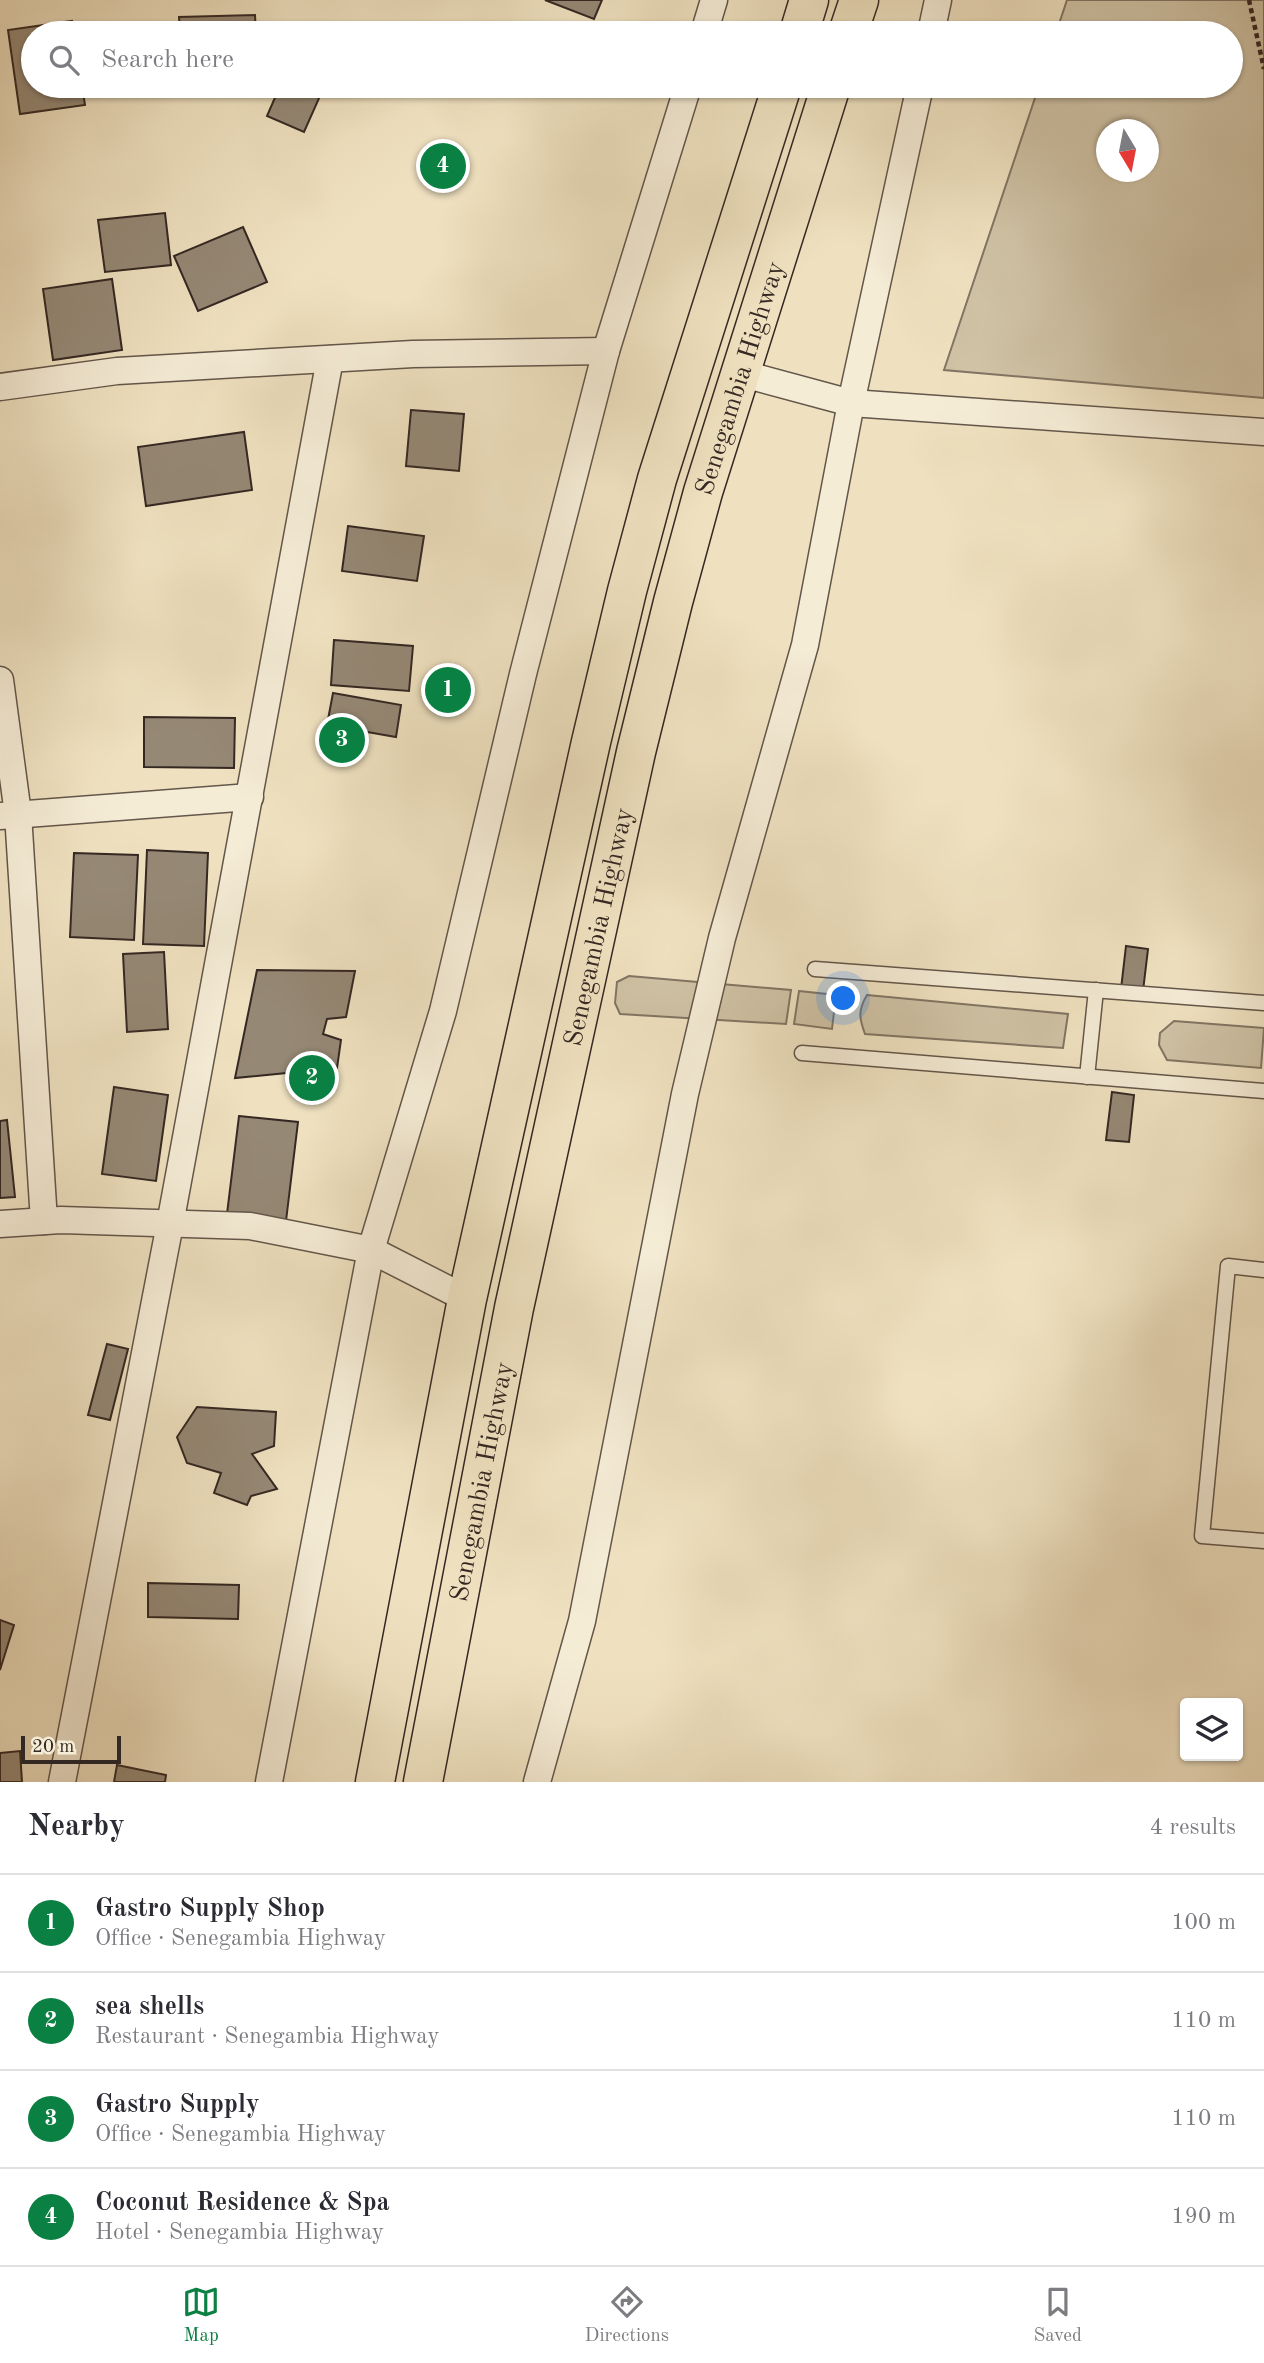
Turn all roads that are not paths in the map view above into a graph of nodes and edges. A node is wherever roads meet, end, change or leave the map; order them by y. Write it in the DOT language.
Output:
graph roads {
  1 [pos="714,0"];
  2 [pos="809,0"];
  3 [pos="859,0"];
  4 [pos="938,0"];
  5 [pos="708,21"];
  6 [pos="803,21"];
  7 [pos="852,21"];
  8 [pos="934,21"];
  9 [pos="684,98"];
  10 [pos="778,98"];
  11 [pos="827,98"];
  12 [pos="917,98"];
  13 [pos="606,351"];
  14 [pos="330,359"];
  15 [pos="740,373"];
  16 [pos="0,387"];
  17 [pos="851,403"];
  18 [pos="1264,432"];
  19 [pos="0,681"];
  20 [pos="250,797"];
  21 [pos="9,815"];
  22 [pos="815,969"];
  23 [pos="1096,990"];
  24 [pos="1264,1003"];
  25 [pos="802,1053"];
  26 [pos="1087,1077"];
  27 [pos="1264,1091"];
  28 [pos="44,1221"];
  29 [pos="0,1224"];
  30 [pos="170,1224"];
  31 [pos="371,1250"];
  32 [pos="1264,1270"];
  33 [pos="467,1299"];
  34 [pos="1264,1541"];
  35 [pos="62,1782"];
  36 [pos="269,1782"];
  37 [pos="375,1782"];
  38 [pos="423,1782"];
  39 [pos="537,1782"];
  1 -- 5 [label="street"];
  2 -- 6 [label="main road"];
  3 -- 7 [label="main road"];
  4 -- 8 [label="street"];
  9 -- 13 [label="street"];
  10 -- 33 [label="main road, Senegambia Highway"];
  11 -- 15 [label="main road, Senegambia Highway"];
  12 -- 17 [label="street"];
  13 -- 14 [label="street"];
  13 -- 31 [label="street"];
  14 -- 16 [label="street"];
  14 -- 20 [label="street"];
  15 -- 17 [label="street"];
  15 -- 38 [label="main road, Senegambia Highway"];
  17 -- 18 [label="street"];
  17 -- 39 [label="street"];
  19 -- 21 [label="street"];
  20 -- 21 [label="street"];
  20 -- 30 [label="street"];
  21 -- 28 [label="street"];
  22 -- 23 [label="lane"];
  23 -- 24 [label="lane"];
  23 -- 26 [label="lane"];
  25 -- 26 [label="lane"];
  26 -- 27 [label="lane"];
  28 -- 29 [label="street"];
  28 -- 30 [label="street"];
  30 -- 31 [label="street"];
  30 -- 35 [label="street"];
  31 -- 33 [label="street"];
  31 -- 36 [label="street"];
  32 -- 34 [label="lane"];
  33 -- 37 [label="main road, Senegambia Highway"];
}
